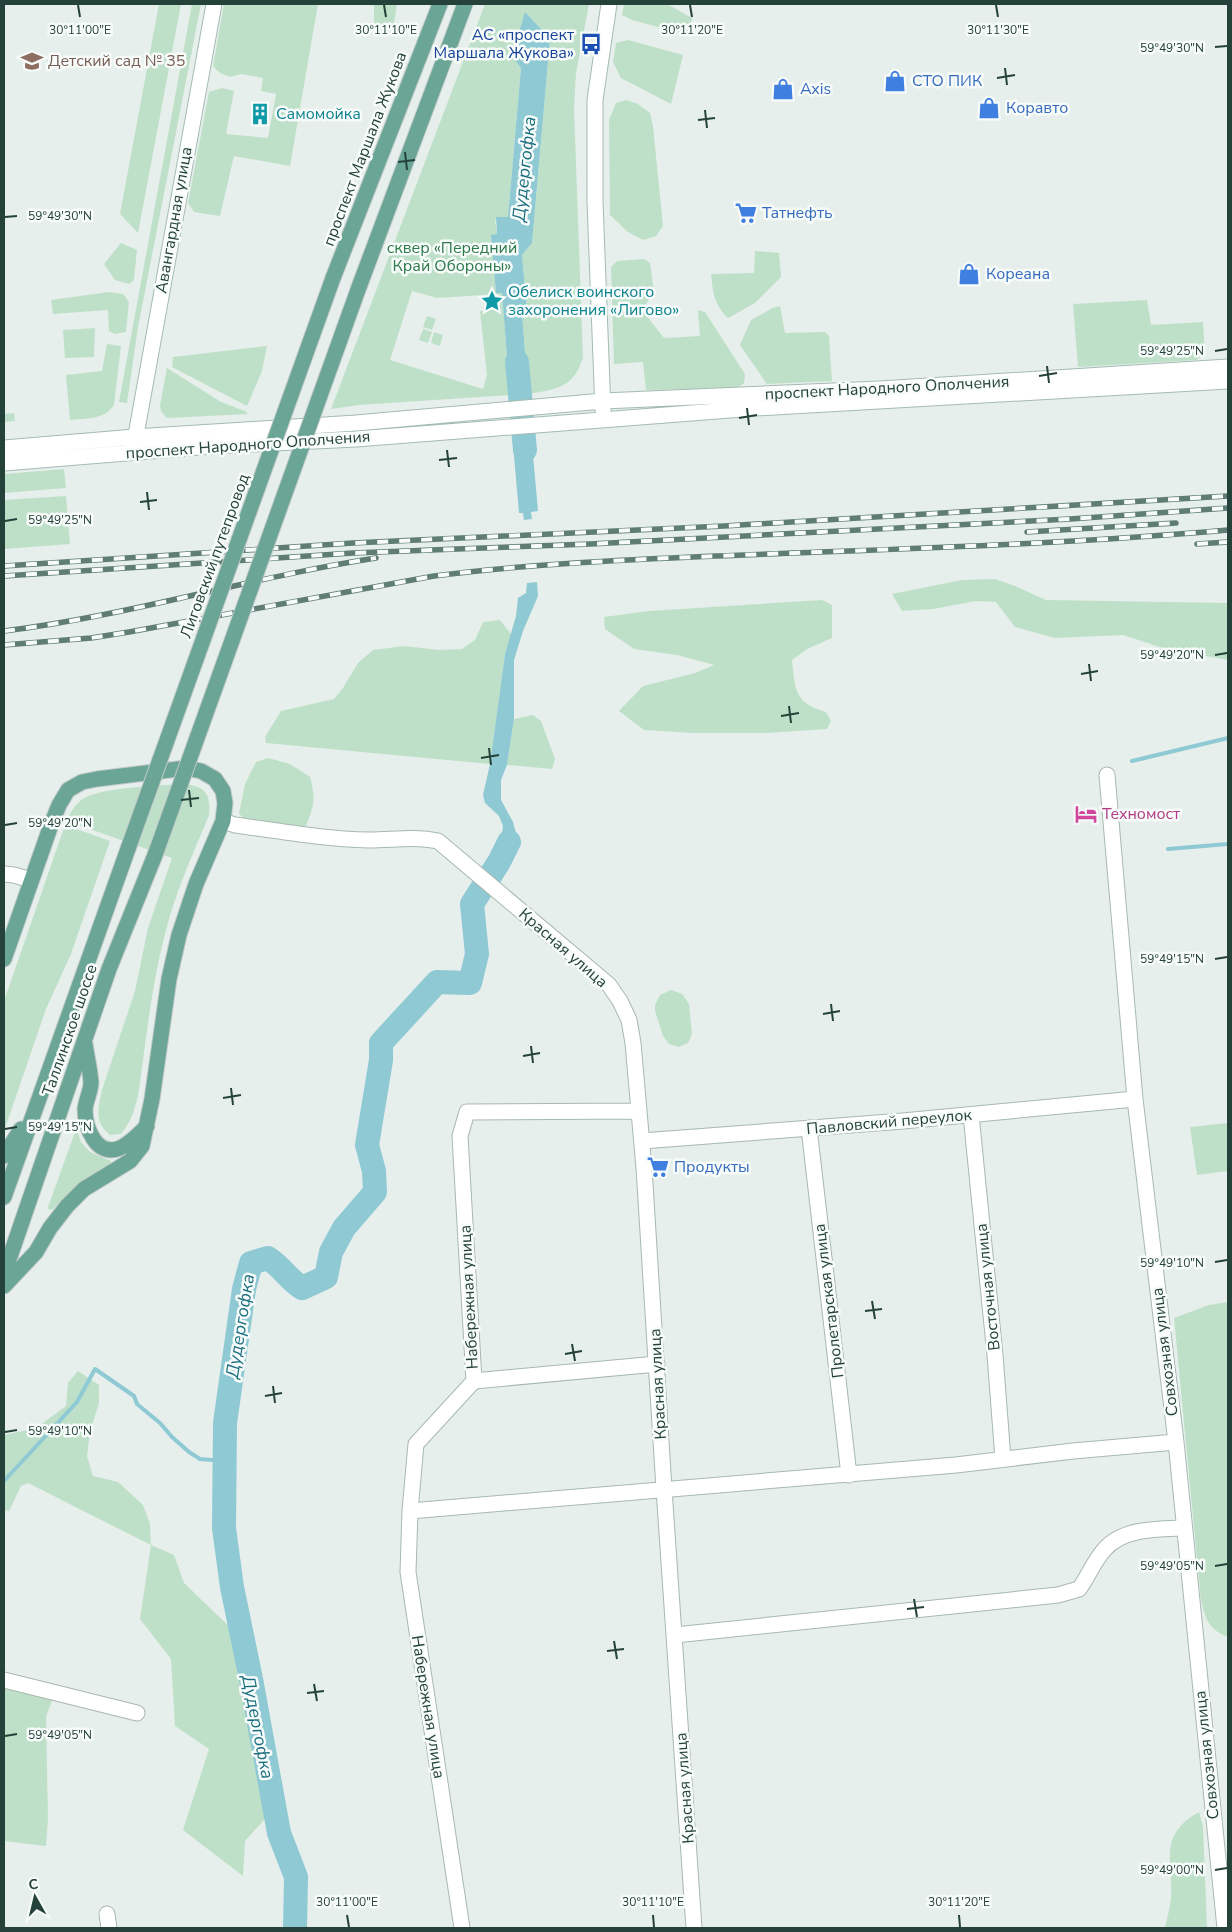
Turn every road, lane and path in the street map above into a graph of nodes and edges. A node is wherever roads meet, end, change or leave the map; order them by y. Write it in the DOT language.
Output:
graph roads {
  1 [pos="214,4"];
  2 [pos="440,4"];
  3 [pos="465,4"];
  4 [pos="609,4"];
  5 [pos="333,278"];
  6 [pos="1228,367"];
  7 [pos="1228,381"];
  8 [pos="603,401"];
  9 [pos="604,420"];
  10 [pos="134,445"];
  11 [pos="4,448"];
  12 [pos="4,463"];
  13 [pos="1107,775"];
  14 [pos="223,821"];
  15 [pos="129,846"];
  16 [pos="9,874"];
  17 [pos="31,880"];
  18 [pos="4,959"];
  19 [pos="84,1040"];
  20 [pos="39,1098"];
  21 [pos="1135,1099"];
  22 [pos="639,1111"];
  23 [pos="971,1115"];
  24 [pos="147,1126"];
  25 [pos="809,1128"];
  26 [pos="642,1141"];
  27 [pos="4,1156"];
  28 [pos="4,1196"];
  29 [pos="4,1274"];
  30 [pos="4,1286"];
  31 [pos="657,1364"];
  32 [pos="474,1381"];
  33 [pos="1176,1442"];
  34 [pos="1003,1459"];
  35 [pos="849,1475"];
  36 [pos="664,1489"];
  37 [pos="410,1511"];
  38 [pos="1183,1528"];
  39 [pos="675,1635"];
  40 [pos="4,1680"];
  41 [pos="137,1713"];
  42 [pos="462,1928"];
  43 [pos="694,1928"];
  44 [pos="1225,1928"];
  1 -- 10 [label="street, Авангардная улица"];
  2 -- 5 [label="main road, проспект Маршала Жукова"];
  3 -- 19 [label="main road, Таллинское шоссе, bridge"];
  4 -- 8 [label="street"];
  5 -- 15 [label="main road, Лиговский путепровод, bridge"];
  6 -- 8 [label="street, проспект Народного Ополчения"];
  7 -- 9 [label="street, проспект Народного Ополчения"];
  8 -- 9 [label="street"];
  8 -- 10 [label="street, проспект Народного Ополчения"];
  9 -- 10 [label="street, проспект Народного Ополчения"];
  10 -- 11 [label="street, проспект Народного Ополчения"];
  10 -- 12 [label="street, проспект Народного Ополчения"];
  13 -- 21 [label="street, Совхозная улица"];
  14 -- 17 [label="main road"];
  14 -- 22 [label="street, Красная улица"];
  14 -- 24 [label="main road"];
  15 -- 20 [label="main road, Таллинское шоссе"];
  16 -- 17 [label="street"];
  17 -- 18 [label="main road"];
  19 -- 24 [label="main road"];
  19 -- 29 [label="main road, Таллинское шоссе"];
  20 -- 27 [label="main road"];
  20 -- 28 [label="main road, Таллинское шоссе"];
  21 -- 23 [label="street, Павловский переулок"];
  21 -- 33 [label="street, Совхозная улица"];
  22 -- 26 [label="street, Красная улица"];
  22 -- 32 [label="street, Набережная улица"];
  23 -- 25 [label="street, Павловский переулок"];
  23 -- 34 [label="street, Восточная улица"];
  24 -- 30 [label="main road"];
  25 -- 26 [label="street, Павловский переулок"];
  25 -- 35 [label="street, Пролетарская улица"];
  26 -- 31 [label="street, Красная улица"];
  31 -- 32 [label="street"];
  31 -- 36 [label="street, Красная улица"];
  32 -- 37 [label="street, Набережная улица"];
  33 -- 34 [label="street"];
  33 -- 38 [label="street, Совхозная улица"];
  34 -- 35 [label="street"];
  35 -- 36 [label="street"];
  36 -- 37 [label="street"];
  36 -- 39 [label="street, Красная улица"];
  37 -- 42 [label="street, Набережная улица"];
  38 -- 39 [label="street"];
  38 -- 44 [label="street, Совхозная улица"];
  39 -- 43 [label="street, Красная улица"];
  40 -- 41 [label="street"];
}
